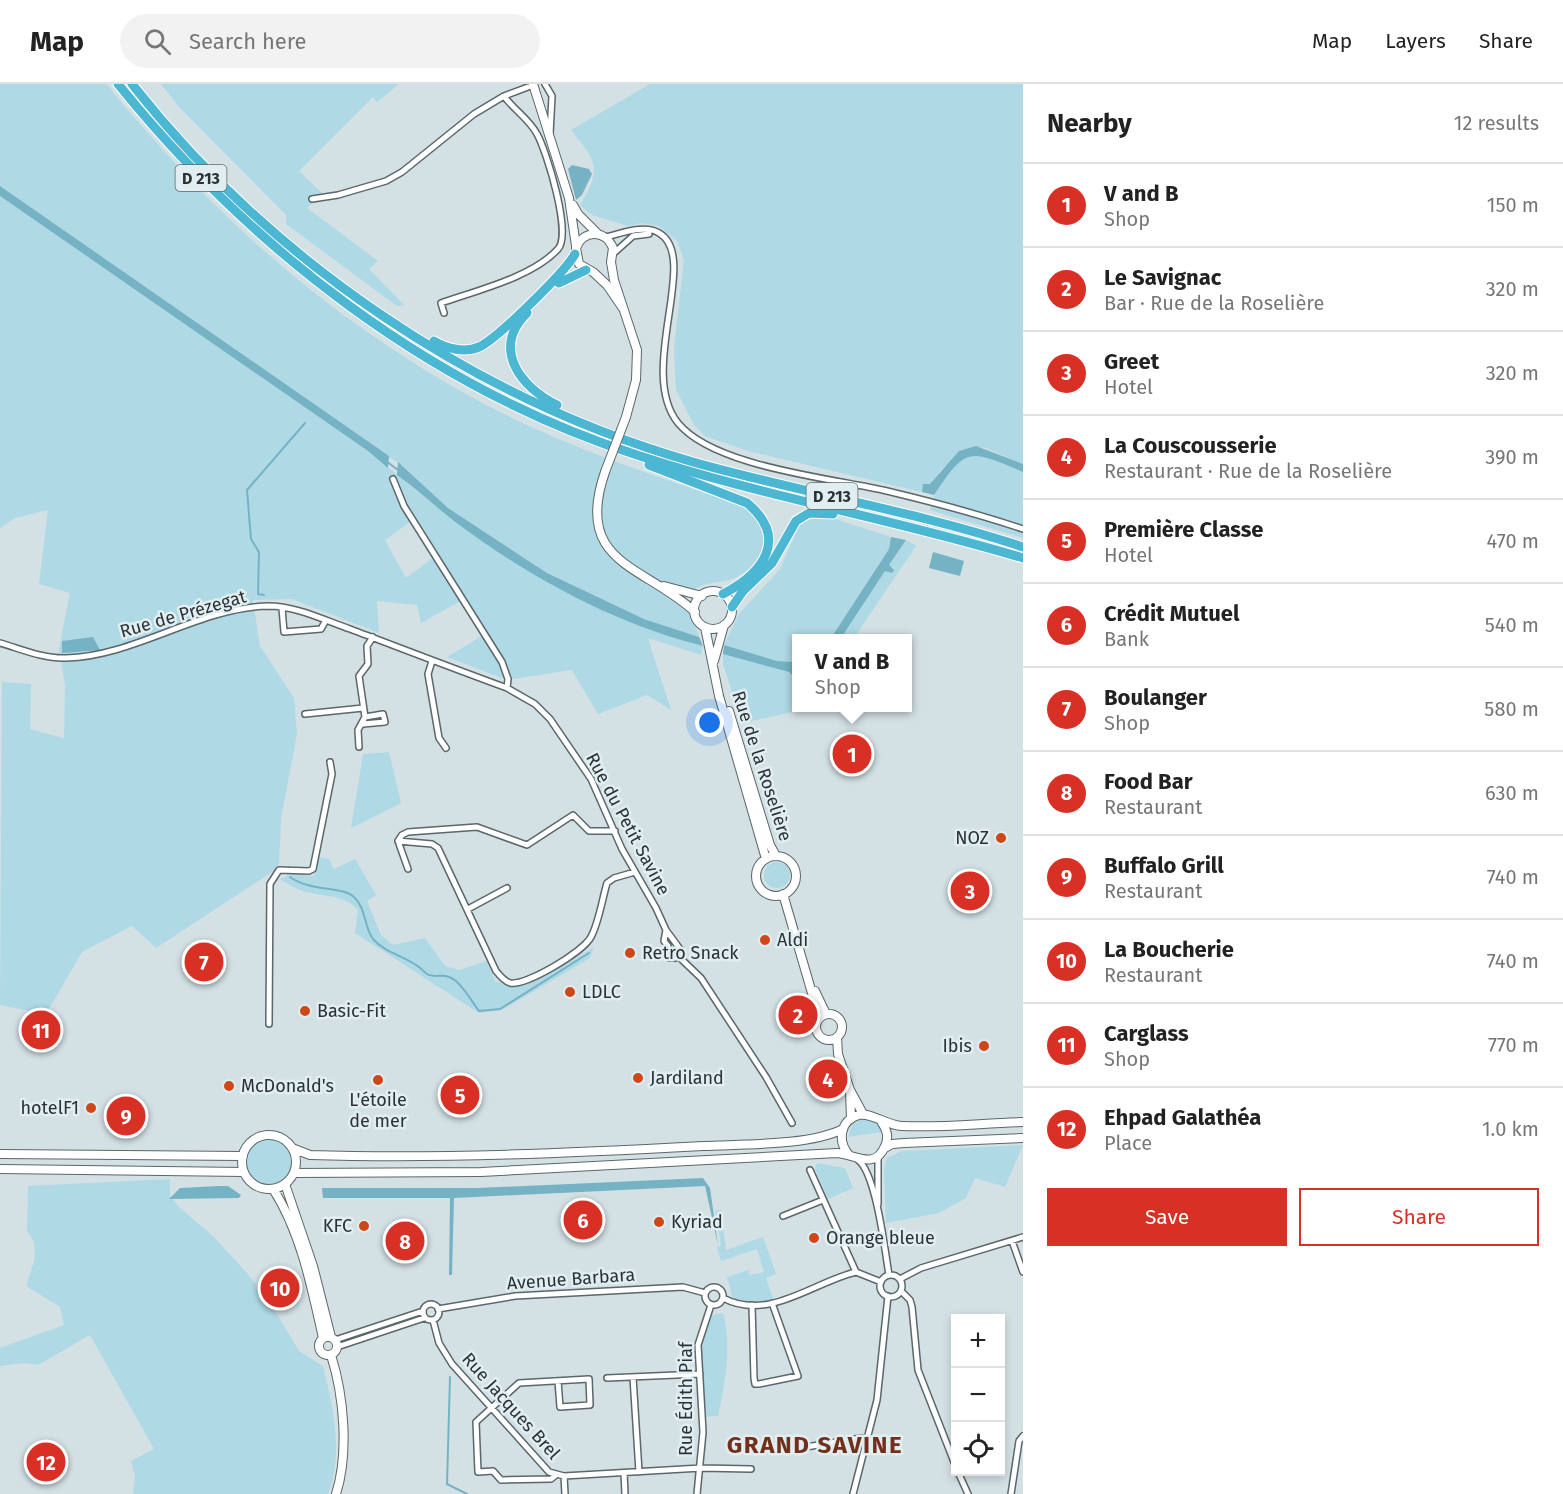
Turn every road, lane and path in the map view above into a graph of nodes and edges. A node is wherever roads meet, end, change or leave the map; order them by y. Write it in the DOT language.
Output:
graph roads {
  1 [pos="118,84"];
  2 [pos="132,84"];
  3 [pos="545,84"];
  4 [pos="530,86"];
  5 [pos="504,96"];
  6 [pos="550,135"];
  7 [pos="556,157"];
  8 [pos="546,162"];
  9 [pos="569,198"];
  10 [pos="312,199"];
  11 [pos="602,235"];
  12 [pos="668,240"];
  13 [pos="575,251"];
  14 [pos="614,253"];
  15 [pos="611,262"];
  16 [pos="590,271"];
  17 [pos="624,310"];
  18 [pos="377,311"];
  19 [pos="444,314"];
  20 [pos="588,424"];
  21 [pos="633,454"];
  22 [pos="393,479"];
  23 [pos="876,519"];
  24 [pos="1023,529"];
  25 [pos="1023,547"];
  26 [pos="1023,558"];
  27 [pos="657,584"];
  28 [pos="723,594"];
  29 [pos="702,596"];
  30 [pos="732,606"];
  31 [pos="282,608"];
  32 [pos="695,612"];
  33 [pos="326,620"];
  34 [pos="724,626"];
  35 [pos="705,627"];
  36 [pos="373,637"];
  37 [pos="0,643"];
  38 [pos="432,661"];
  39 [pos="714,663"];
  40 [pos="718,685"];
  41 [pos="507,688"];
  42 [pos="363,708"];
  43 [pos="305,714"];
  44 [pos="365,717"];
  45 [pos="363,724"];
  46 [pos="359,747"];
  47 [pos="446,748"];
  48 [pos="330,762"];
  49 [pos="615,831"];
  50 [pos="398,841"];
  51 [pos="776,856"];
  52 [pos="766,859"];
  53 [pos="408,869"];
  54 [pos="635,872"];
  55 [pos="507,888"];
  56 [pos="783,894"];
  57 [pos="468,909"];
  58 [pos="666,930"];
  59 [pos="675,944"];
  60 [pos="668,946"];
  61 [pos="678,956"];
  62 [pos="823,1015"];
  63 [pos="269,1024"];
  64 [pos="837,1037"];
  65 [pos="827,1040"];
  66 [pos="838,1054"];
  67 [pos="849,1090"];
  68 [pos="863,1114"];
  69 [pos="850,1119"];
  70 [pos="1023,1122"];
  71 [pos="792,1123"];
  72 [pos="882,1123"];
  73 [pos="843,1129"];
  74 [pos="1023,1138"];
  75 [pos="292,1148"];
  76 [pos="885,1148"];
  77 [pos="0,1154"];
  78 [pos="243,1156"];
  79 [pos="878,1156"];
  80 [pos="853,1157"];
  81 [pos="0,1169"];
  82 [pos="810,1170"];
  83 [pos="244,1172"];
  84 [pos="294,1173"];
  85 [pos="285,1184"];
  86 [pos="273,1189"];
  87 [pos="823,1200"];
  88 [pos="878,1208"];
  89 [pos="783,1216"];
  90 [pos="1023,1237"];
  91 [pos="1012,1241"];
  92 [pos="856,1272"];
  93 [pos="1023,1272"];
  94 [pos="889,1275"];
  95 [pos="900,1279"];
  96 [pos="881,1282"];
  97 [pos="901,1291"];
  98 [pos="705,1293"];
  99 [pos="888,1296"];
  100 [pos="723,1298"];
  101 [pos="772,1303"];
  102 [pos="711,1305"];
  103 [pos="752,1305"];
  104 [pos="438,1310"];
  105 [pos="423,1311"];
  106 [pos="424,1318"];
  107 [pos="433,1320"];
  108 [pos="332,1341"];
  109 [pos="331,1355"];
  110 [pos="700,1374"];
  111 [pos="633,1377"];
  112 [pos="607,1378"];
  113 [pos="558,1381"];
  114 [pos="490,1407"];
  115 [pos="1023,1436"];
  116 [pos="868,1439"];
  117 [pos="806,1447"];
  118 [pos="951,1455"];
  119 [pos="701,1468"];
  120 [pos="751,1469"];
  121 [pos="639,1472"];
  122 [pos="624,1473"];
  123 [pos="556,1475"];
  124 [pos="564,1476"];
  125 [pos="960,1476"];
  126 [pos="336,1494"];
  127 [pos="565,1494"];
  128 [pos="625,1494"];
  129 [pos="697,1494"];
  130 [pos="853,1494"];
  131 [pos="968,1494"];
  132 [pos="1011,1494"];
  1 -- 21 [label="highway, D 213"];
  2 -- 18 [label="highway, D 213"];
  3 -- 6 [label="street"];
  4 -- 5 [label="street"];
  4 -- 6 [label="street"];
  5 -- 8 [label="street"];
  5 -- 10 [label="street"];
  6 -- 7 [label="street"];
  7 -- 8 [label="street"];
  7 -- 9 [label="street"];
  8 -- 19 [label="street"];
  9 -- 11 [label="street"];
  9 -- 13 [label="street"];
  11 -- 12 [label="street"];
  11 -- 13 [label="street"];
  11 -- 14 [label="street"];
  12 -- 14 [label="street"];
  12 -- 24 [label="street"];
  13 -- 16 [label="street"];
  13 -- 18 [label="highway"];
  14 -- 15 [label="street"];
  15 -- 16 [label="street"];
  15 -- 17 [label="street"];
  16 -- 17 [label="street"];
  16 -- 20 [label="highway"];
  17 -- 27 [label="street, bridge"];
  18 -- 20 [label="highway, D 213"];
  20 -- 25 [label="highway, D 213"];
  21 -- 23 [label="highway, D 213"];
  21 -- 28 [label="highway"];
  22 -- 41 [label="street"];
  23 -- 26 [label="highway, D 213"];
  23 -- 30 [label="highway"];
  27 -- 29 [label="street"];
  27 -- 32 [label="street"];
  28 -- 29 [label="street"];
  28 -- 30 [label="street"];
  29 -- 32 [label="street"];
  30 -- 34 [label="street"];
  31 -- 33 [label="street, Rue de Prézegat"];
  31 -- 33 [label="street"];
  31 -- 37 [label="street, Rue de Prézegat"];
  32 -- 35 [label="street"];
  33 -- 36 [label="street, Rue de Prézegat"];
  34 -- 35 [label="street"];
  34 -- 39 [label="street, Rue de la Roselière"];
  35 -- 39 [label="street, Rue de la Roselière"];
  36 -- 38 [label="street, Rue de Prézegat"];
  36 -- 42 [label="street"];
  38 -- 41 [label="street, Rue de Prézegat"];
  38 -- 47 [label="street"];
  39 -- 40 [label="street, Rue de la Roselière"];
  40 -- 51 [label="street, Rue de la Roselière"];
  40 -- 52 [label="street, Rue de la Roselière"];
  41 -- 49 [label="street, Rue du Petit Savine"];
  42 -- 43 [label="street"];
  42 -- 44 [label="street"];
  44 -- 45 [label="street"];
  44 -- 45 [label="street"];
  45 -- 46 [label="street"];
  48 -- 63 [label="street"];
  49 -- 50 [label="street"];
  49 -- 54 [label="street, Rue du Petit Savine"];
  50 -- 53 [label="street"];
  50 -- 57 [label="street"];
  51 -- 52 [label="street"];
  51 -- 56 [label="street"];
  52 -- 56 [label="street"];
  54 -- 57 [label="street"];
  54 -- 58 [label="street, Rue du Petit Savine"];
  55 -- 57 [label="street"];
  56 -- 62 [label="street"];
  58 -- 59 [label="street, Rue du Petit Savine"];
  58 -- 60 [label="street, Rue du Petit Savine"];
  59 -- 60 [label="street"];
  59 -- 61 [label="street, Rue du Petit Savine"];
  60 -- 61 [label="street"];
  61 -- 71 [label="street"];
  62 -- 64 [label="street"];
  62 -- 65 [label="street"];
  64 -- 65 [label="street"];
  64 -- 66 [label="street"];
  65 -- 66 [label="street"];
  66 -- 67 [label="street"];
  67 -- 68 [label="street"];
  67 -- 69 [label="street"];
  68 -- 69 [label="street"];
  68 -- 72 [label="street"];
  69 -- 73 [label="street"];
  70 -- 72 [label="street"];
  72 -- 76 [label="street"];
  73 -- 75 [label="street"];
  73 -- 80 [label="street"];
  74 -- 76 [label="street"];
  75 -- 78 [label="street"];
  75 -- 84 [label="street"];
  76 -- 79 [label="street"];
  77 -- 78 [label="street"];
  78 -- 83 [label="street"];
  79 -- 80 [label="street"];
  79 -- 88 [label="street"];
  80 -- 84 [label="street"];
  80 -- 88 [label="street"];
  81 -- 83 [label="street"];
  82 -- 87 [label="street"];
  83 -- 86 [label="street"];
  84 -- 85 [label="street"];
  85 -- 86 [label="street"];
  85 -- 108 [label="street"];
  86 -- 108 [label="street"];
  87 -- 89 [label="street"];
  87 -- 92 [label="street"];
  88 -- 94 [label="street"];
  90 -- 91 [label="street"];
  91 -- 93 [label="street"];
  91 -- 95 [label="street"];
  92 -- 96 [label="street"];
  92 -- 101 [label="street"];
  94 -- 95 [label="street"];
  94 -- 96 [label="street"];
  95 -- 97 [label="street"];
  96 -- 99 [label="street"];
  97 -- 99 [label="street"];
  97 -- 118 [label="street"];
  98 -- 100 [label="street"];
  98 -- 102 [label="street"];
  98 -- 104 [label="street, Avenue Barbara"];
  99 -- 116 [label="street"];
  100 -- 102 [label="street"];
  100 -- 103 [label="street"];
  101 -- 103 [label="street"];
  101 -- 103 [label="street"];
  102 -- 110 [label="street, Rue Édith Piaf"];
  104 -- 105 [label="street"];
  104 -- 107 [label="street"];
  105 -- 106 [label="street"];
  105 -- 108 [label="street"];
  106 -- 107 [label="street"];
  106 -- 108 [label="street"];
  107 -- 114 [label="street, Rue Jacques Brel"];
  108 -- 109 [label="street"];
  108 -- 109 [label="street"];
  109 -- 126 [label="street"];
  110 -- 111 [label="street"];
  110 -- 119 [label="street, Rue Édith Piaf"];
  111 -- 112 [label="street"];
  111 -- 121 [label="street"];
  113 -- 113 [label="street"];
  113 -- 114 [label="street"];
  114 -- 123 [label="street, Rue Jacques Brel"];
  114 -- 123 [label="street"];
  115 -- 132 [label="street"];
  116 -- 117 [label="street"];
  116 -- 130 [label="street"];
  119 -- 120 [label="street, Rue Jacques Brel"];
  119 -- 121 [label="street, Rue Jacques Brel"];
  119 -- 129 [label="street, Rue Édith Piaf"];
  121 -- 122 [label="street, Rue Jacques Brel"];
  122 -- 124 [label="street, Rue Jacques Brel"];
  122 -- 128 [label="street"];
  123 -- 124 [label="street, Rue Jacques Brel"];
  124 -- 127 [label="street"];
  125 -- 131 [label="street"];
}
